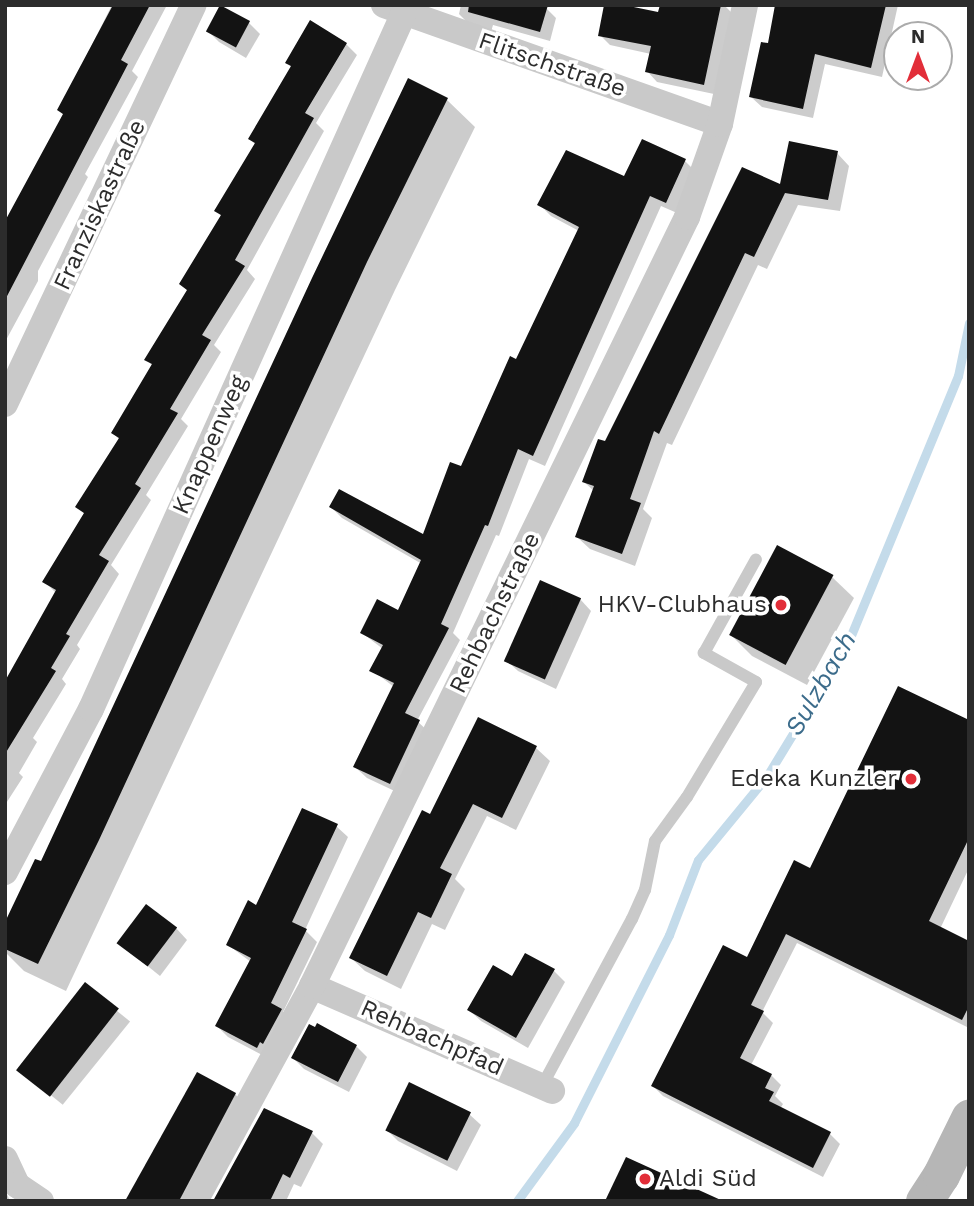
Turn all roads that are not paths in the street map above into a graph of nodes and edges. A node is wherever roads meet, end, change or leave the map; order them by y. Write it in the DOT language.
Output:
graph roads {
  1 [pos="194,5"];
  2 [pos="745,5"];
  3 [pos="394,9"];
  4 [pos="720,124"];
  5 [pos="5,404"];
  6 [pos="756,559"];
  7 [pos="5,872"];
  8 [pos="312,986"];
  9 [pos="547,1088"];
  10 [pos="969,1118"];
  11 [pos="5,1159"];
  12 [pos="41,1201"];
  13 [pos="195,1201"];
  14 [pos="924,1201"];
  1 -- 5 [label="street, Franziskastraße"];
  2 -- 4 [label="street, Rehbachstraße"];
  3 -- 4 [label="street, Flitschstraße"];
  3 -- 7 [label="street, Knappenweg"];
  4 -- 8 [label="street, Rehbachstraße"];
  6 -- 9 [label="lane"];
  8 -- 9 [label="street, Rehbachpfad"];
  8 -- 13 [label="street, Rehbachstraße"];
  10 -- 14 [label="main road"];
  11 -- 12 [label="street"];
}
